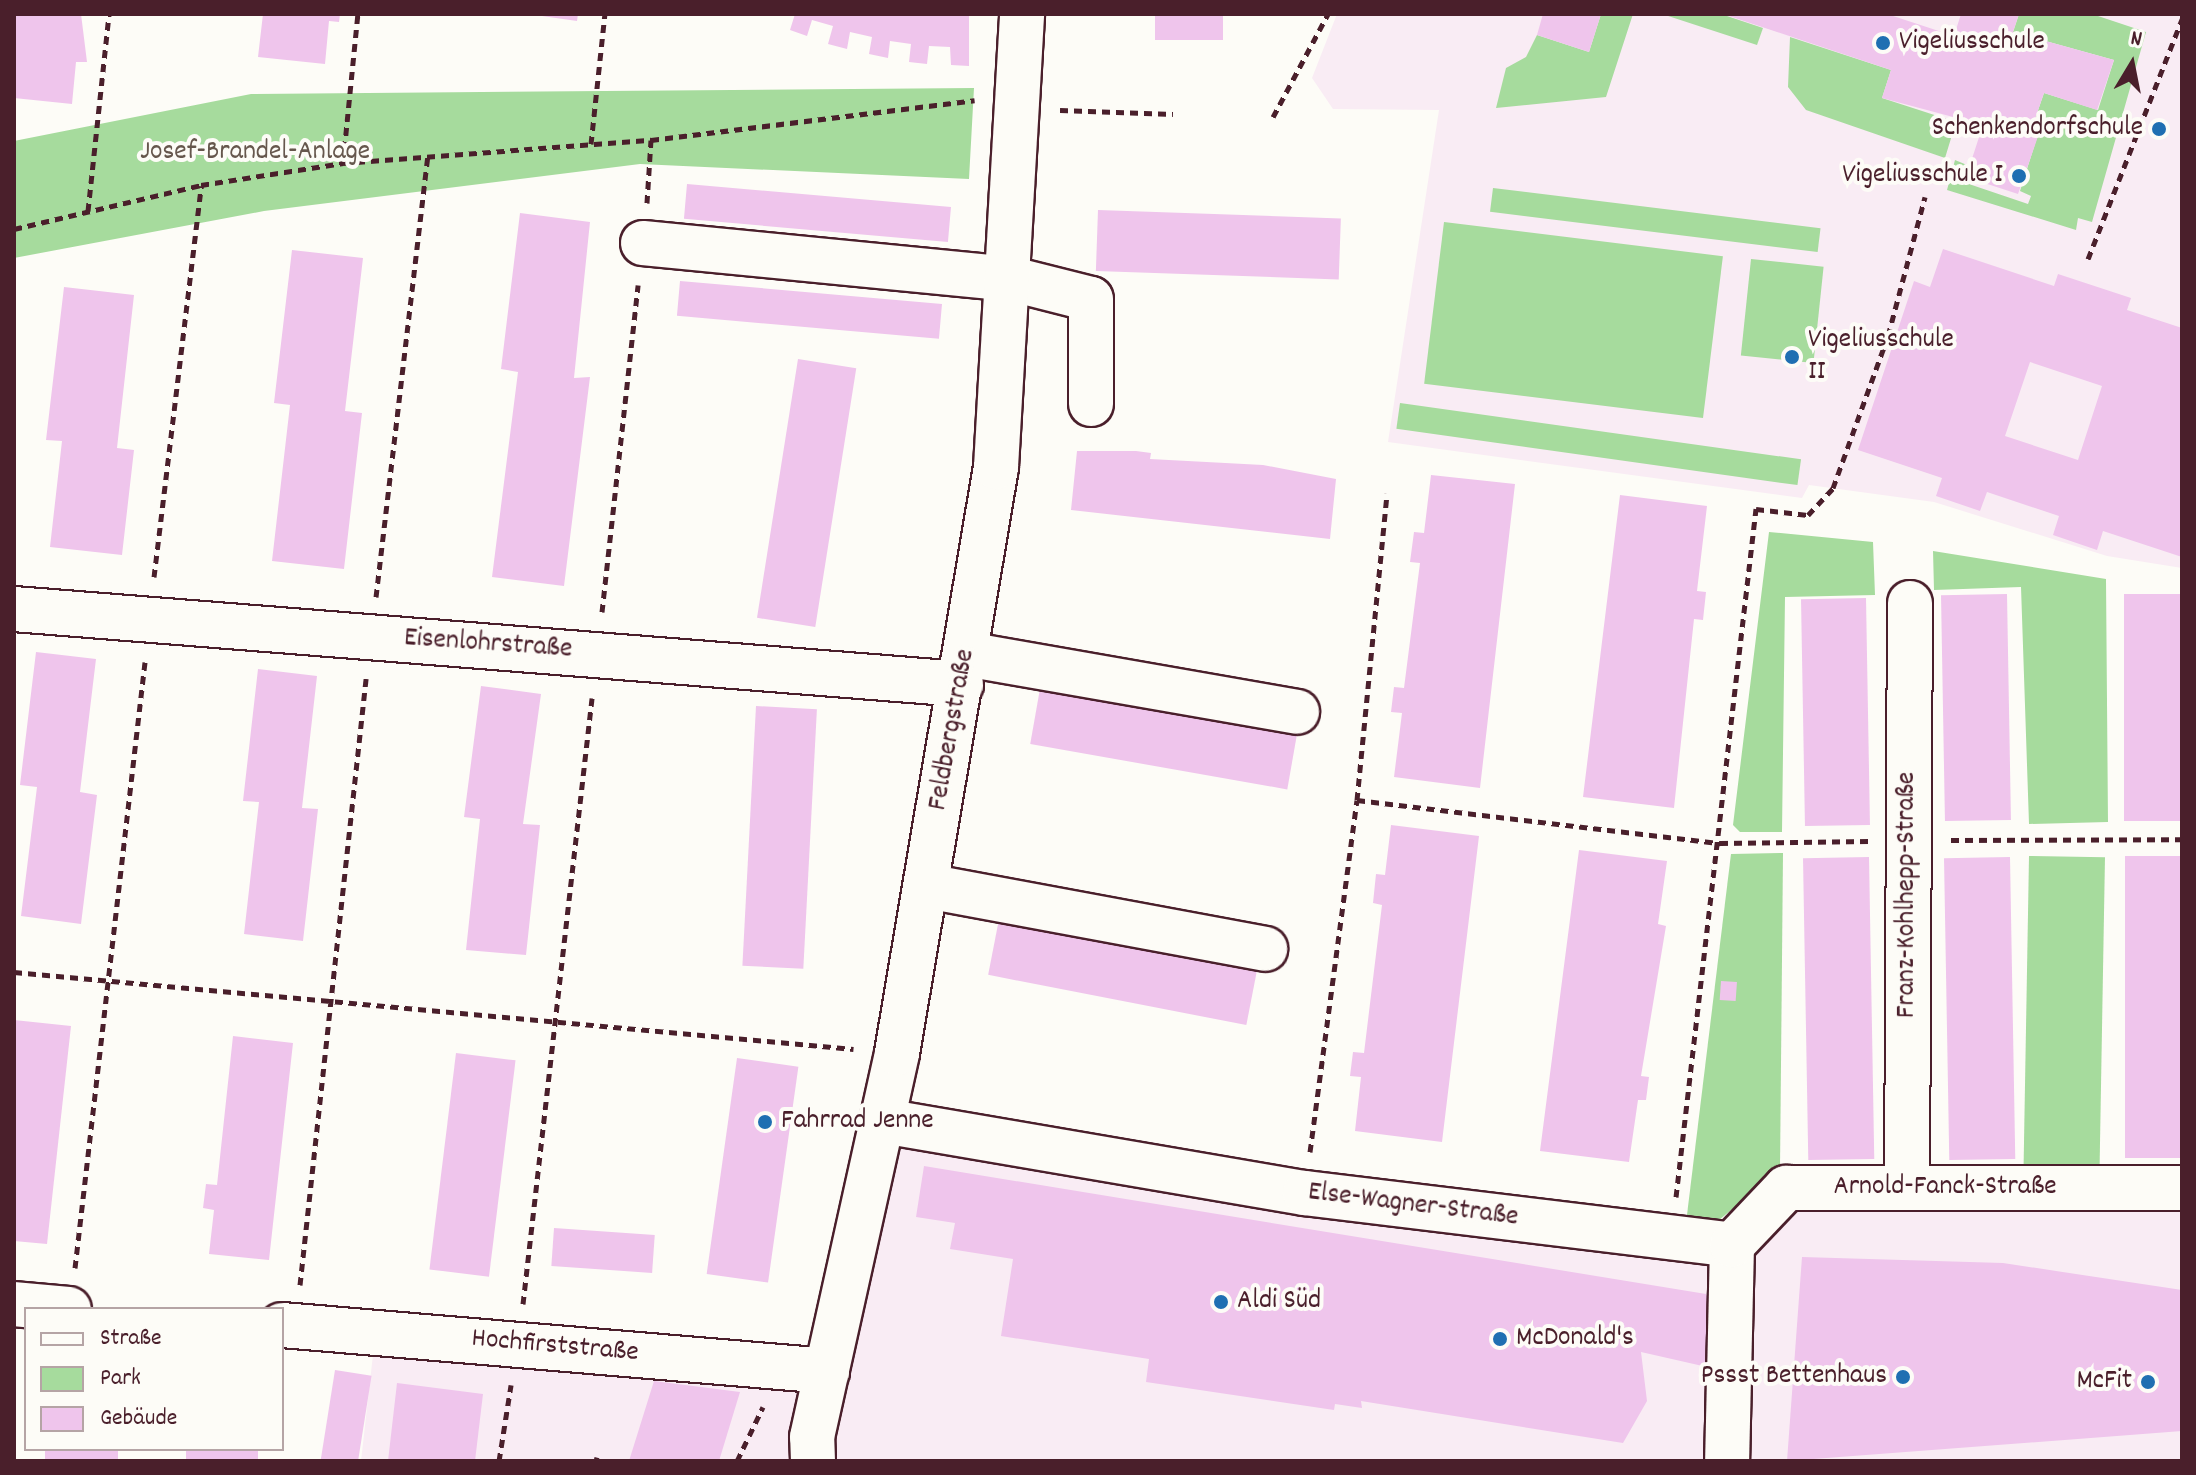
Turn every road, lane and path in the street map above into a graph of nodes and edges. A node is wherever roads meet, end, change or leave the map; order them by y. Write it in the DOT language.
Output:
graph roads {
  1 [pos="109,14"];
  2 [pos="358,14"];
  3 [pos="605,14"];
  4 [pos="1022,14"];
  5 [pos="1328,14"];
  6 [pos="2182,19"];
  7 [pos="1020,108"];
  8 [pos="1173,114"];
  9 [pos="1273,117"];
  10 [pos="651,140"];
  11 [pos="591,144"];
  12 [pos="428,155"];
  13 [pos="343,163"];
  14 [pos="201,185"];
  15 [pos="1925,197"];
  16 [pos="88,211"];
  17 [pos="14,229"];
  18 [pos="643,243"];
  19 [pos="2088,259"];
  20 [pos="1012,279"];
  21 [pos="1091,404"];
  22 [pos="1387,493"];
  23 [pos="1910,603"];
  24 [pos="14,609"];
  25 [pos="149,621"];
  26 [pos="371,638"];
  27 [pos="597,653"];
  28 [pos="964,669"];
  29 [pos="1297,712"];
  30 [pos="1357,800"];
  31 [pos="1720,843"];
  32 [pos="926,886"];
  33 [pos="1265,949"];
  34 [pos="14,972"];
  35 [pos="113,980"];
  36 [pos="326,999"];
  37 [pos="555,1021"];
  38 [pos="897,1053"];
  39 [pos="883,1121"];
  40 [pos="1907,1188"];
  41 [pos="2182,1188"];
  42 [pos="1305,1193"];
  43 [pos="1670,1237"];
  44 [pos="1732,1245"];
  45 [pos="71,1293"];
  46 [pos="14,1304"];
  47 [pos="289,1325"];
  48 [pos="518,1343"];
  49 [pos="827,1371"];
  50 [pos="806,1453"];
  51 [pos="499,1461"];
  52 [pos="1727,1461"];
  1 -- 16 [label="path"];
  2 -- 13 [label="path"];
  3 -- 11 [label="path"];
  4 -- 7 [label="street, Feldbergstraße"];
  5 -- 9 [label="path"];
  6 -- 19 [label="path"];
  7 -- 8 [label="path"];
  7 -- 10 [label="path"];
  7 -- 20 [label="street, Feldbergstraße"];
  10 -- 11 [label="path"];
  10 -- 18 [label="path"];
  11 -- 12 [label="path"];
  12 -- 13 [label="path"];
  12 -- 26 [label="path"];
  13 -- 14 [label="path"];
  14 -- 16 [label="path"];
  14 -- 25 [label="path"];
  15 -- 31 [label="path"];
  16 -- 17 [label="path"];
  18 -- 20 [label="street"];
  18 -- 27 [label="path"];
  20 -- 21 [label="street"];
  20 -- 28 [label="street, Feldbergstraße"];
  22 -- 30 [label="path"];
  23 -- 40 [label="street, Franz-Kohlhepp-Straße"];
  24 -- 25 [label="street, Eisenlohrstraße"];
  25 -- 26 [label="street, Eisenlohrstraße"];
  25 -- 35 [label="path"];
  26 -- 27 [label="street, Eisenlohrstraße"];
  26 -- 36 [label="path"];
  27 -- 28 [label="street, Eisenlohrstraße"];
  27 -- 37 [label="path"];
  28 -- 29 [label="street, Eisenlohrstraße"];
  28 -- 32 [label="street, Feldbergstraße"];
  30 -- 31 [label="path"];
  30 -- 42 [label="path"];
  31 -- 43 [label="path"];
  32 -- 33 [label="street"];
  32 -- 38 [label="street, Feldbergstraße"];
  34 -- 35 [label="path"];
  35 -- 36 [label="path"];
  35 -- 45 [label="path"];
  36 -- 37 [label="path"];
  36 -- 47 [label="path"];
  37 -- 38 [label="path"];
  37 -- 48 [label="path"];
  38 -- 39 [label="street, Feldbergstraße"];
  39 -- 42 [label="street, Else-Wagner-Straße"];
  39 -- 49 [label="street, Feldbergstraße"];
  40 -- 41 [label="street, Arnold-Fanck-Straße"];
  40 -- 44 [label="street, Arnold-Fanck-Straße"];
  42 -- 43 [label="street, Else-Wagner-Straße"];
  43 -- 44 [label="street, Else-Wagner-Straße"];
  44 -- 52 [label="street"];
  45 -- 46 [label="street"];
  47 -- 48 [label="street, Hochfirststraße"];
  48 -- 49 [label="street, Hochfirststraße"];
  48 -- 51 [label="path"];
  49 -- 50 [label="street, Feldbergstraße"];
}
